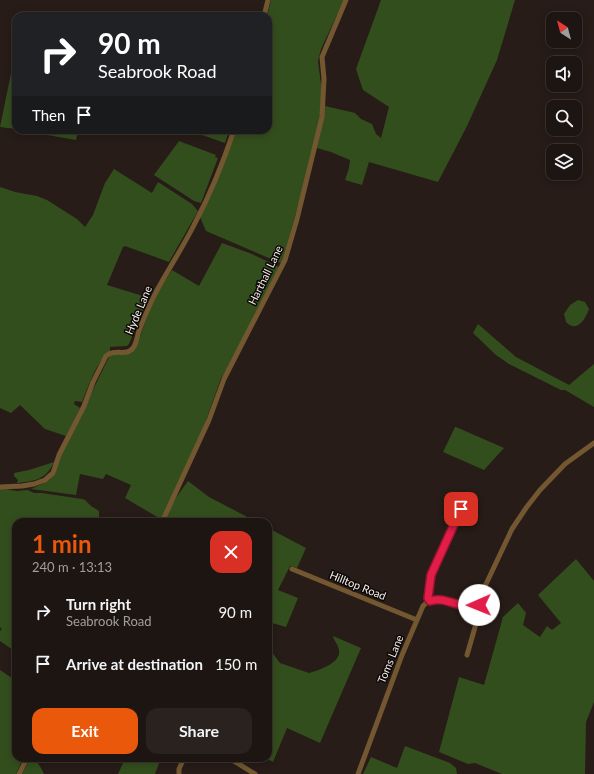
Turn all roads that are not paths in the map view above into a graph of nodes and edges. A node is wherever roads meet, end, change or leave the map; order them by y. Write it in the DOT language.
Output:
graph roads {
  1 [pos="268,0"];
  2 [pos="346,0"];
  3 [pos="265,12"];
  4 [pos="232,134"];
  5 [pos="594,443"];
  6 [pos="0,487"];
  7 [pos="467,496"];
  8 [pos="164,518"];
  9 [pos="292,569"];
  10 [pos="430,601"];
  11 [pos="477,602"];
  12 [pos="417,620"];
  13 [pos="467,655"];
  14 [pos="25,762"];
  15 [pos="182,762"];
  16 [pos="236,762"];
  17 [pos="19,774"];
  18 [pos="179,774"];
  19 [pos="255,774"];
  20 [pos="358,774"];
  1 -- 3 [label="street"];
  2 -- 8 [label="street, Harthall Lane"];
  4 -- 6 [label="street, Hyde Lane"];
  5 -- 11 [label="street"];
  7 -- 10 [label="street"];
  9 -- 12 [label="street, Hilltop Road"];
  10 -- 11 [label="street"];
  10 -- 12 [label="street, Toms Lane"];
  11 -- 13 [label="street"];
  12 -- 20 [label="street, Toms Lane"];
  14 -- 17 [label="street"];
  15 -- 18 [label="street"];
  16 -- 19 [label="street"];
}
